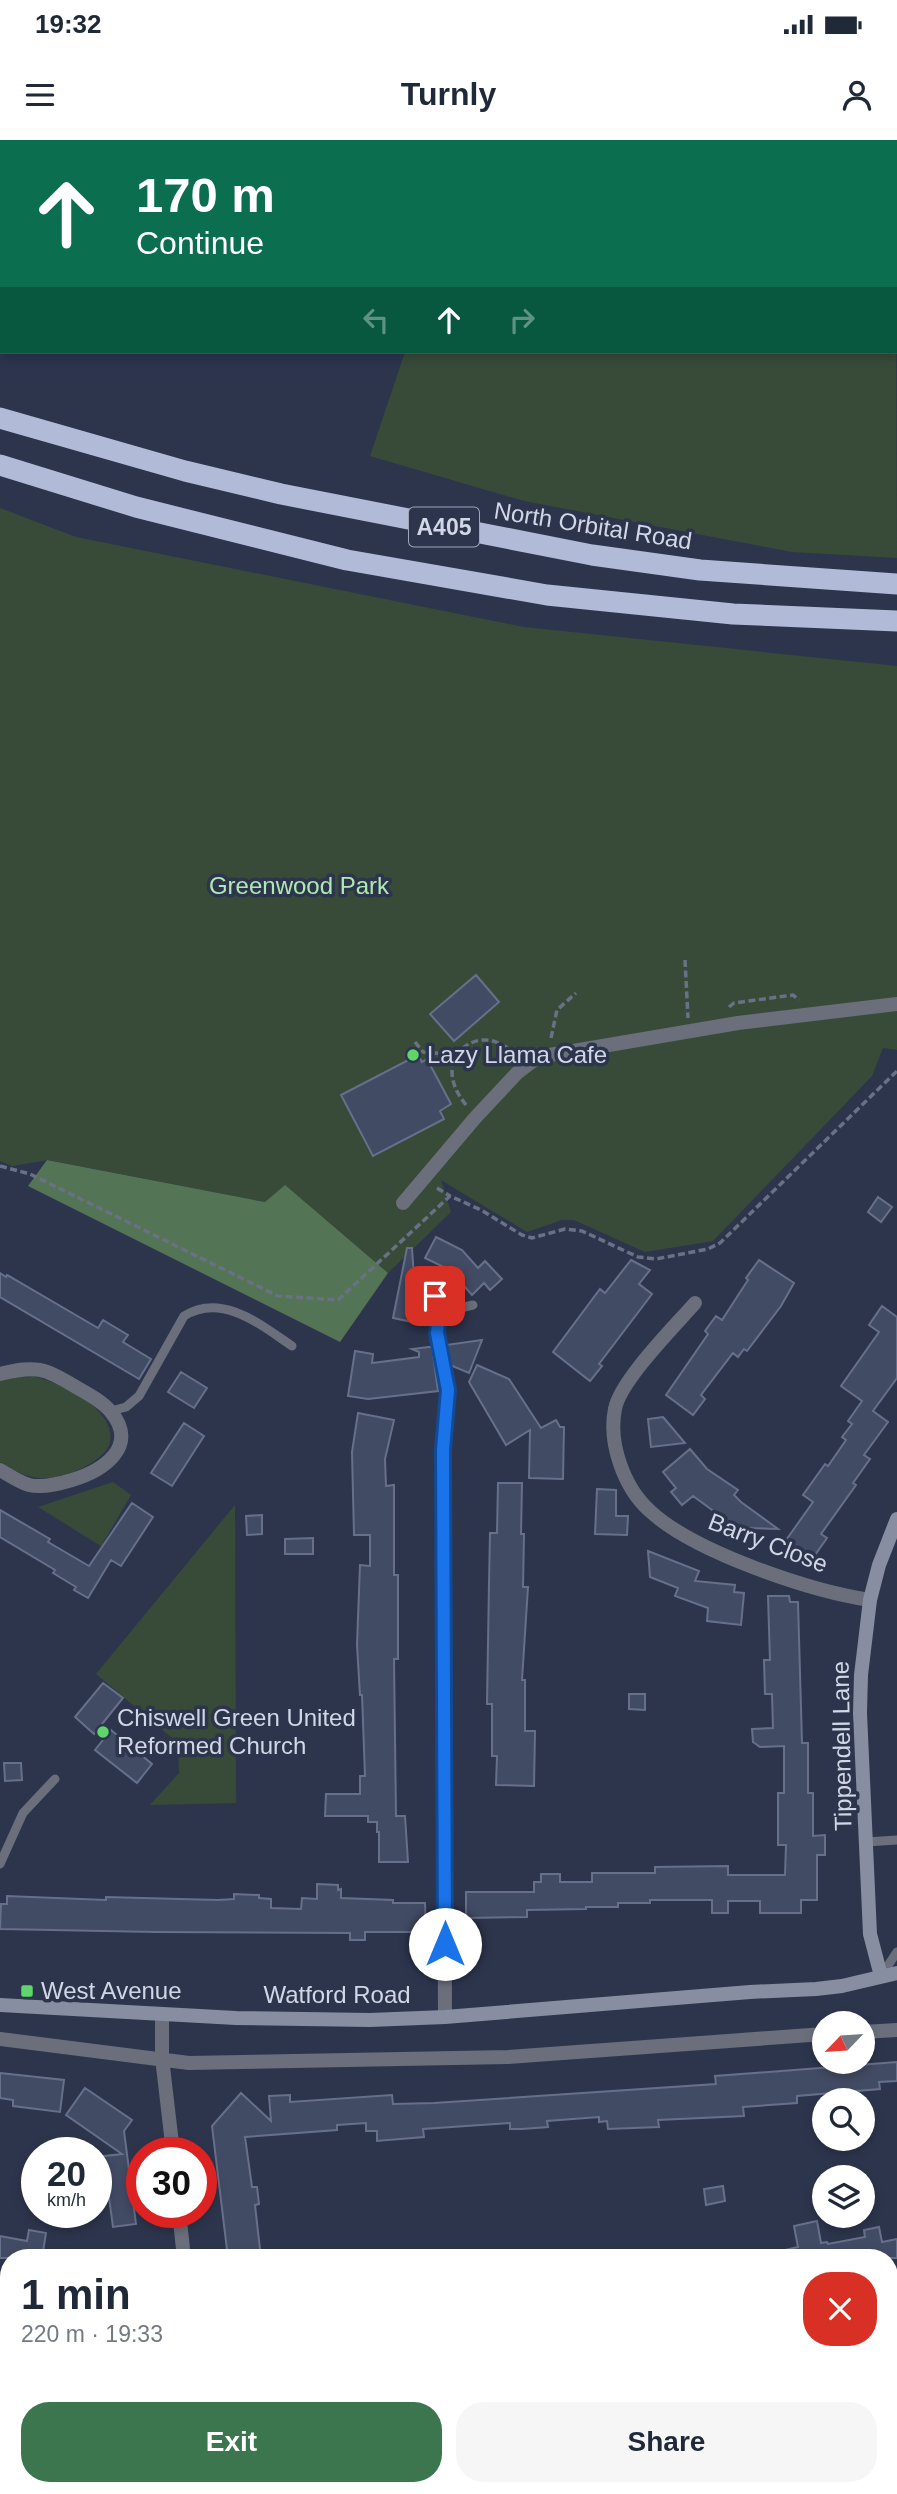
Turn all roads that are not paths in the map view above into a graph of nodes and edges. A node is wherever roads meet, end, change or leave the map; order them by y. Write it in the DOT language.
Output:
graph roads {
  1 [pos="0,418"];
  2 [pos="0,465"];
  3 [pos="897,584"];
  4 [pos="897,621"];
  5 [pos="897,1004"];
  6 [pos="402,1203"];
  7 [pos="430,1279"];
  8 [pos="695,1303"];
  9 [pos="472,1305"];
  10 [pos="439,1313"];
  11 [pos="292,1346"];
  12 [pos="0,1374"];
  13 [pos="111,1411"];
  14 [pos="443,1450"];
  15 [pos="0,1470"];
  16 [pos="897,1519"];
  17 [pos="870,1600"];
  18 [pos="55,1779"];
  19 [pos="897,1840"];
  20 [pos="866,1842"];
  21 [pos="0,1864"];
  22 [pos="897,1952"];
  23 [pos="897,1973"];
  24 [pos="881,1976"];
  25 [pos="897,1986"];
  26 [pos="0,2005"];
  27 [pos="162,2014"];
  28 [pos="445,2017"];
  29 [pos="897,2030"];
  30 [pos="875,2031"];
  31 [pos="812,2035"];
  32 [pos="0,2039"];
  33 [pos="162,2058"];
  34 [pos="171,2137"];
  35 [pos="181,2228"];
  36 [pos="183,2249"];
  1 -- 3 [label="highway, North Orbital Road / A405"];
  2 -- 4 [label="highway, A405"];
  5 -- 6 [label="street"];
  7 -- 10 [label="lane"];
  8 -- 17 [label="street, Barry Close"];
  9 -- 10 [label="lane"];
  10 -- 14 [label="lane"];
  11 -- 13 [label="lane"];
  12 -- 13 [label="street"];
  13 -- 15 [label="street"];
  14 -- 28 [label="street"];
  16 -- 17 [label="main road, Tippendell Lane"];
  17 -- 20 [label="main road, Tippendell Lane"];
  18 -- 21 [label="lane"];
  19 -- 20 [label="lane"];
  20 -- 24 [label="main road, Tippendell Lane"];
  22 -- 24 [label="lane"];
  23 -- 24 [label="main road, Watford Road"];
  24 -- 25 [label="main road"];
  24 -- 28 [label="main road, Watford Road"];
  26 -- 27 [label="main road, Watford Road"];
  27 -- 28 [label="main road, Watford Road"];
  27 -- 33 [label="street"];
  29 -- 30 [label="street"];
  31 -- 33 [label="street"];
  32 -- 33 [label="street"];
  33 -- 34 [label="street"];
  35 -- 36 [label="street"];
}
